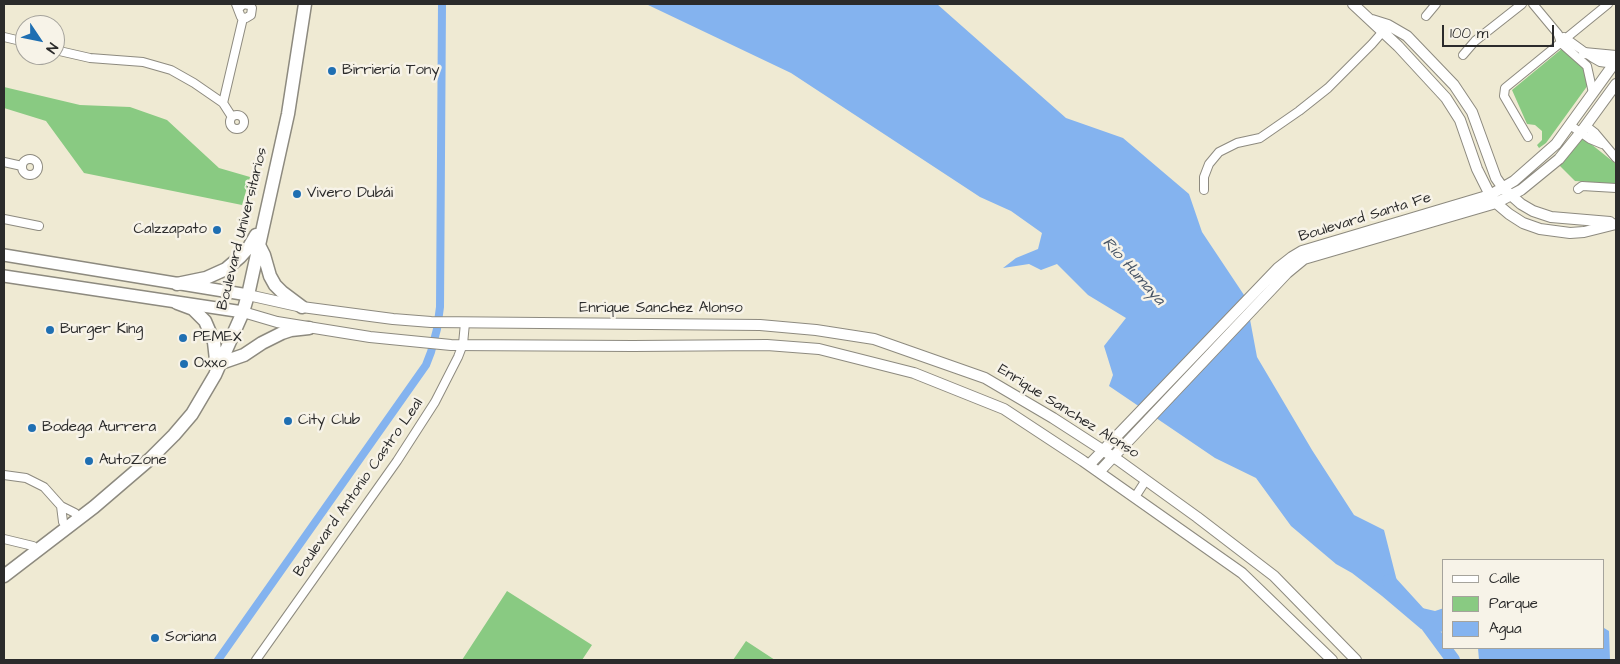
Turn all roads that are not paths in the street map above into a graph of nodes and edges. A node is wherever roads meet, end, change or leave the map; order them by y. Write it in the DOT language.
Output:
graph roads {
  1 [pos="304,4"];
  2 [pos="1353,4"];
  3 [pos="1436,4"];
  4 [pos="1522,4"];
  5 [pos="1533,4"];
  6 [pos="1608,4"];
  7 [pos="237,6"];
  8 [pos="1426,16"];
  9 [pos="243,18"];
  10 [pos="1385,28"];
  11 [pos="1564,40"];
  12 [pos="65,52"];
  13 [pos="1463,55"];
  14 [pos="1589,56"];
  15 [pos="1615,61"];
  16 [pos="1587,66"];
  17 [pos="1616,84"];
  18 [pos="1593,93"];
  19 [pos="223,103"];
  20 [pos="232,117"];
  21 [pos="1570,125"];
  22 [pos="1583,129"];
  23 [pos="1528,137"];
  24 [pos="1616,158"];
  25 [pos="4,162"];
  26 [pos="22,166"];
  27 [pos="1503,188"];
  28 [pos="1616,188"];
  29 [pos="1578,189"];
  30 [pos="1204,190"];
  31 [pos="1511,196"];
  32 [pos="1493,199"];
  33 [pos="4,220"];
  34 [pos="1616,223"];
  35 [pos="39,226"];
  36 [pos="258,236"];
  37 [pos="4,255"];
  38 [pos="4,276"];
  39 [pos="177,284"];
  40 [pos="244,295"];
  41 [pos="177,303"];
  42 [pos="302,307"];
  43 [pos="239,312"];
  44 [pos="460,323"];
  45 [pos="309,328"];
  46 [pos="1213,343"];
  47 [pos="463,344"];
  48 [pos="218,361"];
  49 [pos="1103,450"];
  50 [pos="1113,457"];
  51 [pos="1089,465"];
  52 [pos="1099,472"];
  53 [pos="4,475"];
  54 [pos="1146,480"];
  55 [pos="1135,497"];
  56 [pos="61,506"];
  57 [pos="77,516"];
  58 [pos="65,524"];
  59 [pos="4,539"];
  60 [pos="33,546"];
  61 [pos="4,568"];
  62 [pos="4,576"];
  63 [pos="256,660"];
  64 [pos="1332,660"];
  65 [pos="1356,660"];
  1 -- 36 [label="main road, Boulevard Universitarios"];
  2 -- 10 [label="street"];
  3 -- 8 [label="street"];
  4 -- 13 [label="street"];
  5 -- 11 [label="street"];
  6 -- 11 [label="street"];
  7 -- 9 [label="street"];
  7 -- 9 [label="street"];
  9 -- 19 [label="street"];
  10 -- 27 [label="street"];
  10 -- 30 [label="street"];
  10 -- 32 [label="street"];
  11 -- 14 [label="street"];
  11 -- 16 [label="street"];
  11 -- 23 [label="street"];
  12 -- 19 [label="street"];
  14 -- 15 [label="street"];
  14 -- 16 [label="street"];
  15 -- 18 [label="street, Boulevard Santa Fe"];
  16 -- 18 [label="street"];
  17 -- 22 [label="street, Boulevard Santa Fe"];
  18 -- 21 [label="street, Boulevard Santa Fe"];
  19 -- 20 [label="street"];
  21 -- 22 [label="street"];
  21 -- 27 [label="street, Boulevard Santa Fe"];
  22 -- 24 [label="street"];
  22 -- 31 [label="street, Boulevard Santa Fe"];
  25 -- 26 [label="street"];
  27 -- 31 [label="street"];
  27 -- 32 [label="street, Boulevard Santa Fe"];
  28 -- 29 [label="street"];
  31 -- 32 [label="street, Boulevard Santa Fe"];
  31 -- 34 [label="street"];
  32 -- 34 [label="street"];
  32 -- 46 [label="street, Boulevard Santa Fe"];
  33 -- 35 [label="street"];
  36 -- 39 [label="main road"];
  36 -- 40 [label="main road, Boulevard Universitarios"];
  36 -- 42 [label="main road"];
  37 -- 39 [label="main road"];
  38 -- 41 [label="main road"];
  39 -- 40 [label="main road"];
  40 -- 42 [label="street, Enrique Sanchez Alonso"];
  40 -- 43 [label="main road, Boulevard Universitarios"];
  41 -- 43 [label="main road"];
  41 -- 48 [label="main road"];
  42 -- 44 [label="street, Enrique Sanchez Alonso"];
  43 -- 45 [label="street, Enrique Sanchez Alonso"];
  43 -- 48 [label="main road, Boulevard Universitarios"];
  44 -- 47 [label="street, Boulevard Antonio Castro Leal"];
  44 -- 49 [label="street, Enrique Sanchez Alonso"];
  45 -- 47 [label="street, Enrique Sanchez Alonso"];
  45 -- 48 [label="main road"];
  46 -- 49 [label="street, Boulevard Santa Fe"];
  46 -- 50 [label="street, Boulevard Santa Fe"];
  47 -- 51 [label="street, Enrique Sanchez Alonso"];
  47 -- 63 [label="street, Boulevard Antonio Castro Leal"];
  48 -- 57 [label="main road, Boulevard Universitarios"];
  49 -- 50 [label="street, Enrique Sanchez Alonso"];
  49 -- 51 [label="street, Boulevard Santa Fe"];
  50 -- 52 [label="street, Boulevard Santa Fe"];
  50 -- 54 [label="street, Enrique Sanchez Alonso"];
  51 -- 52 [label="street, Enrique Sanchez Alonso"];
  52 -- 55 [label="street, Enrique Sanchez Alonso"];
  53 -- 56 [label="street"];
  54 -- 55 [label="street"];
  54 -- 65 [label="street, Enrique Sanchez Alonso"];
  55 -- 64 [label="street, Enrique Sanchez Alonso"];
  56 -- 57 [label="street"];
  56 -- 58 [label="street"];
  57 -- 58 [label="main road, Boulevard Universitarios"];
  58 -- 60 [label="main road, Boulevard Universitarios"];
  58 -- 62 [label="main road, Boulevard Universitarios"];
  59 -- 60 [label="street"];
  60 -- 61 [label="main road, Boulevard Universitarios"];
}
